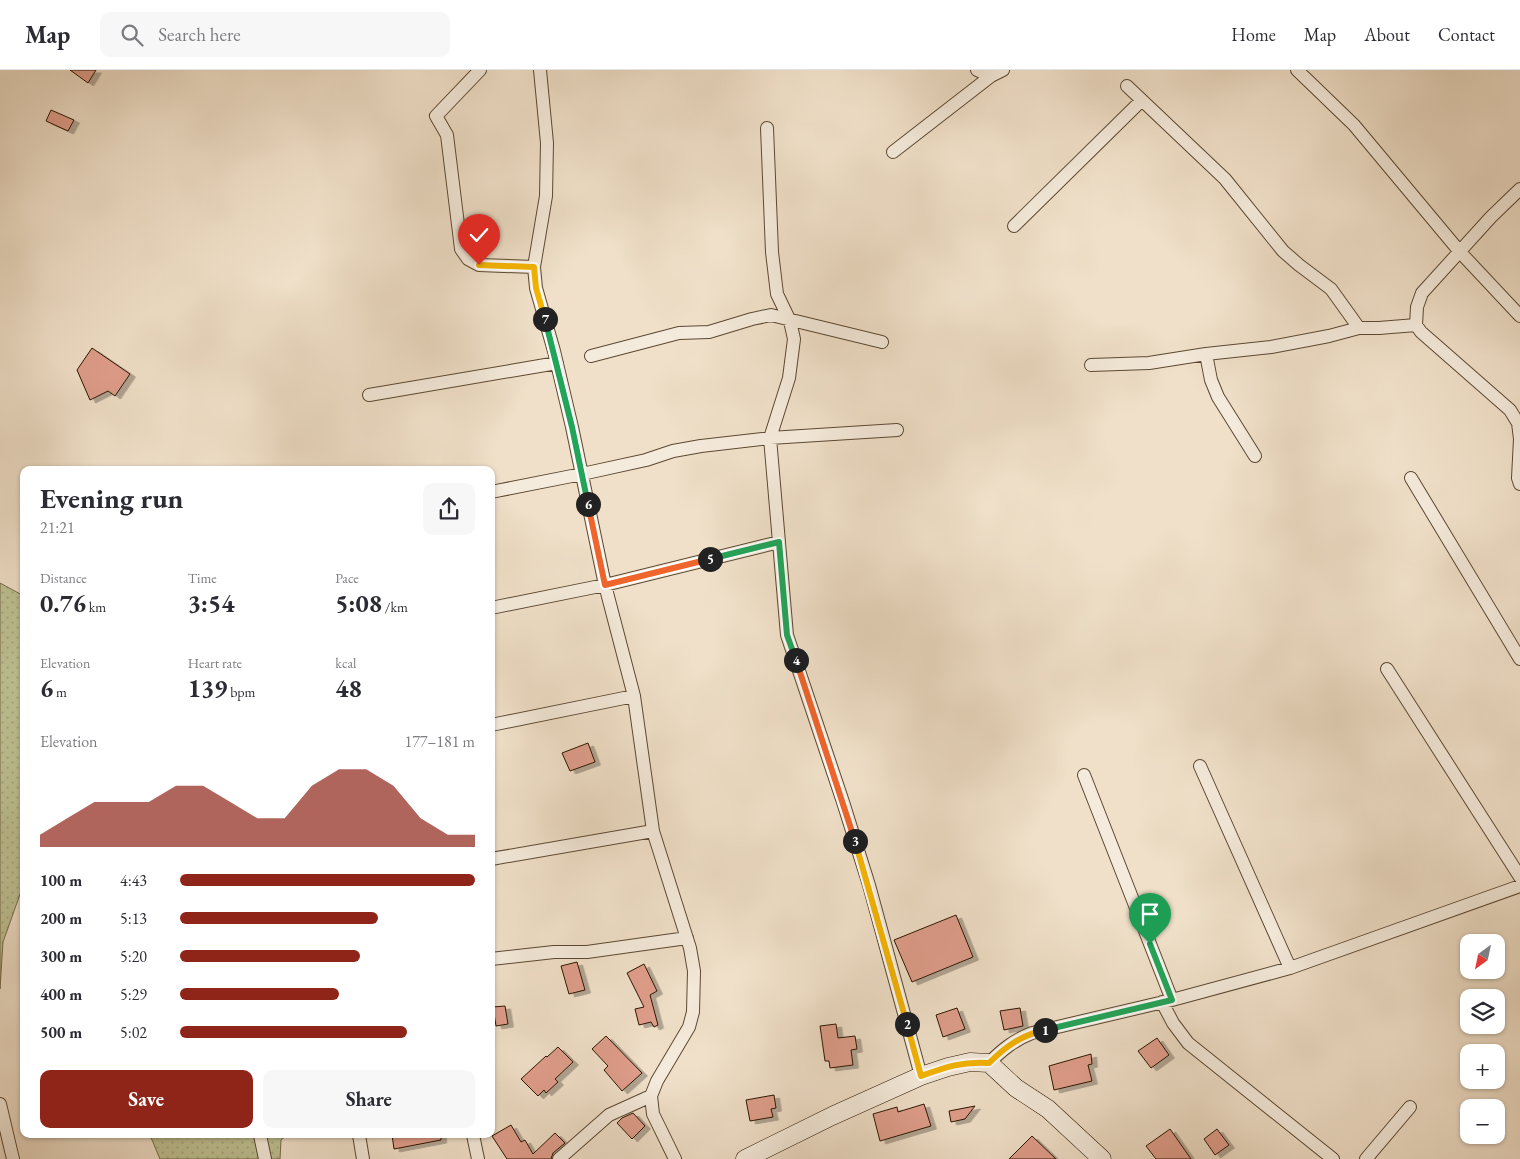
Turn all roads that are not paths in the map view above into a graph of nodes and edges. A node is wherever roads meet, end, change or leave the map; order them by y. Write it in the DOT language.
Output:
graph roads {
  1 [pos="480,70"];
  2 [pos="540,70"];
  3 [pos="977,70"];
  4 [pos="1297,70"];
  5 [pos="997,73"];
  6 [pos="1127,86"];
  7 [pos="1141,101"];
  8 [pos="767,128"];
  9 [pos="894,152"];
  10 [pos="1520,189"];
  11 [pos="1014,226"];
  12 [pos="1460,252"];
  13 [pos="534,267"];
  14 [pos="1520,316"];
  15 [pos="790,321"];
  16 [pos="1416,325"];
  17 [pos="1359,328"];
  18 [pos="882,342"];
  19 [pos="1206,354"];
  20 [pos="591,356"];
  21 [pos="557,363"];
  22 [pos="1091,365"];
  23 [pos="369,395"];
  24 [pos="897,430"];
  25 [pos="770,438"];
  26 [pos="1255,456"];
  27 [pos="582,474"];
  28 [pos="1411,478"];
  29 [pos="1520,484"];
  30 [pos="495,491"];
  31 [pos="779,542"];
  32 [pos="605,585"];
  33 [pos="495,607"];
  34 [pos="1520,659"];
  35 [pos="1387,669"];
  36 [pos="634,696"];
  37 [pos="495,724"];
  38 [pos="1200,766"];
  39 [pos="1084,775"];
  40 [pos="653,831"];
  41 [pos="495,859"];
  42 [pos="1520,877"];
  43 [pos="1520,886"];
  44 [pos="687,938"];
  45 [pos="495,959"];
  46 [pos="1290,968"];
  47 [pos="1167,1001"];
  48 [pos="989,1063"];
  49 [pos="921,1076"];
  50 [pos="651,1096"];
  51 [pos="0,1104"];
  52 [pos="1410,1108"];
  53 [pos="261,1138"];
  54 [pos="360,1138"];
  55 [pos="474,1138"];
  56 [pos="14,1159"];
  57 [pos="265,1159"];
  58 [pos="363,1159"];
  59 [pos="478,1159"];
  60 [pos="559,1159"];
  61 [pos="676,1159"];
  62 [pos="745,1159"];
  63 [pos="1102,1159"];
  64 [pos="1333,1159"];
  65 [pos="1366,1159"];
  1 -- 13 [label="street"];
  2 -- 13 [label="street"];
  3 -- 5 [label="street"];
  4 -- 12 [label="street"];
  5 -- 9 [label="street"];
  6 -- 7 [label="street"];
  7 -- 11 [label="street"];
  7 -- 17 [label="street"];
  8 -- 15 [label="street"];
  10 -- 12 [label="street"];
  12 -- 14 [label="street"];
  12 -- 16 [label="street"];
  13 -- 21 [label="street"];
  15 -- 18 [label="street"];
  15 -- 20 [label="street"];
  15 -- 25 [label="street"];
  16 -- 17 [label="street"];
  16 -- 29 [label="street"];
  17 -- 19 [label="street"];
  19 -- 22 [label="street"];
  19 -- 26 [label="street"];
  21 -- 23 [label="street"];
  21 -- 27 [label="street"];
  24 -- 25 [label="street"];
  25 -- 27 [label="street"];
  25 -- 31 [label="street"];
  27 -- 30 [label="street"];
  27 -- 32 [label="street"];
  28 -- 34 [label="street"];
  31 -- 32 [label="street"];
  31 -- 49 [label="street"];
  32 -- 33 [label="street"];
  32 -- 36 [label="street"];
  35 -- 42 [label="street"];
  36 -- 37 [label="street"];
  36 -- 40 [label="street"];
  38 -- 46 [label="street"];
  39 -- 47 [label="street"];
  40 -- 41 [label="street"];
  40 -- 44 [label="street"];
  43 -- 46 [label="street"];
  44 -- 45 [label="street"];
  44 -- 50 [label="street"];
  46 -- 47 [label="street"];
  47 -- 48 [label="street"];
  47 -- 64 [label="street"];
  48 -- 49 [label="main road"];
  48 -- 63 [label="main road"];
  49 -- 62 [label="main road"];
  50 -- 60 [label="street"];
  50 -- 61 [label="street"];
  51 -- 56 [label="street"];
  52 -- 65 [label="street"];
  53 -- 57 [label="street"];
  54 -- 58 [label="street"];
  55 -- 59 [label="street"];
}
